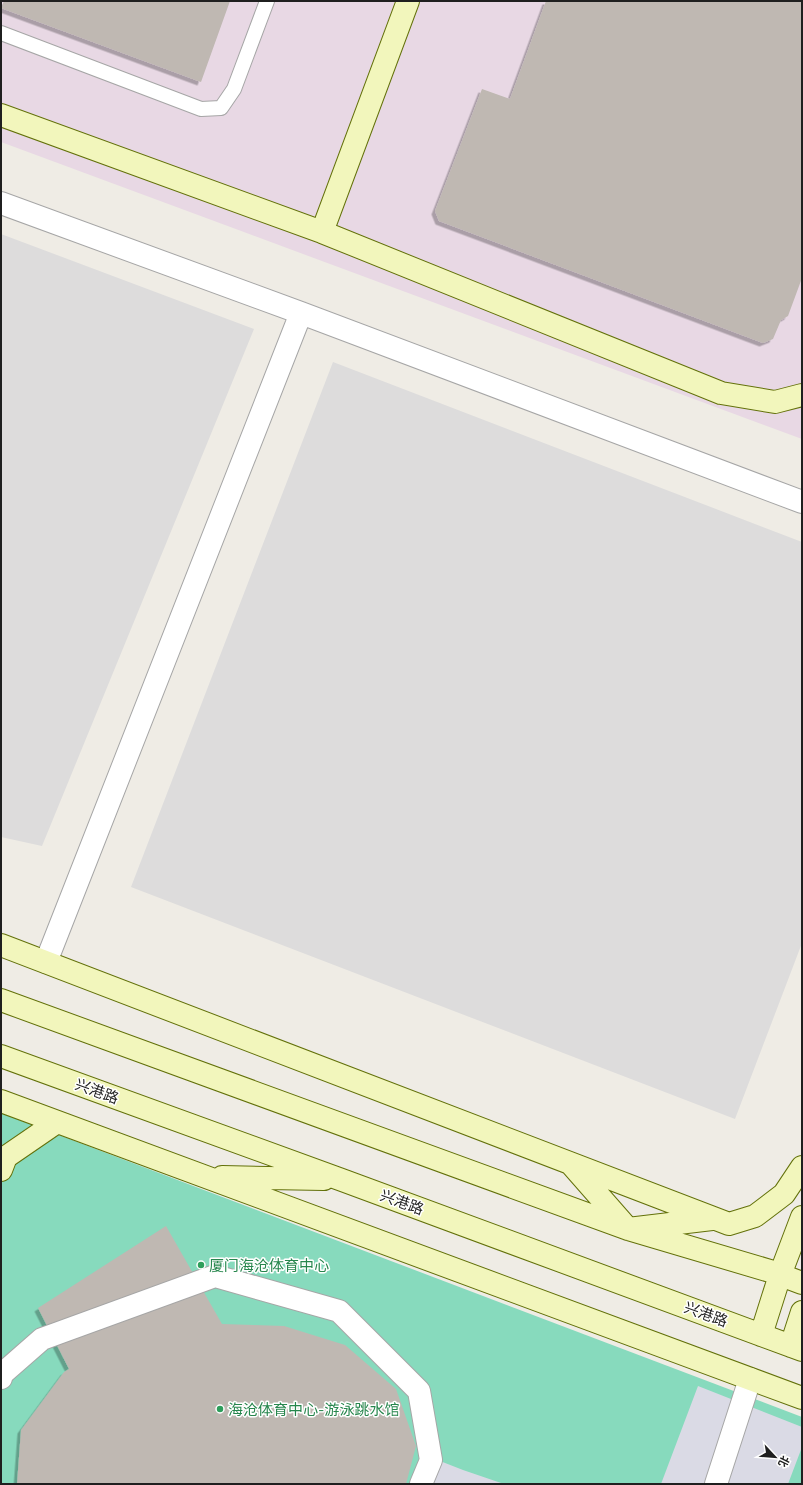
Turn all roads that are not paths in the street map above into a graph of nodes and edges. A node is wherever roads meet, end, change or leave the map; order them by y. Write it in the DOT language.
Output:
graph roads {
  1 [pos="267,1"];
  2 [pos="408,1"];
  3 [pos="1,33"];
  4 [pos="1,114"];
  5 [pos="1,203"];
  6 [pos="322,232"];
  7 [pos="301,313"];
  8 [pos="802,395"];
  9 [pos="802,502"];
  10 [pos="1,944"];
  11 [pos="46,962"];
  12 [pos="1,1000"];
  13 [pos="1,1056"];
  14 [pos="1,1101"];
  15 [pos="57,1122"];
  16 [pos="569,1162"];
  17 [pos="802,1167"];
  18 [pos="1,1170"];
  19 [pos="205,1177"];
  20 [pos="342,1180"];
  21 [pos="802,1217"];
  22 [pos="716,1219"];
  23 [pos="628,1229"];
  24 [pos="780,1275"];
  25 [pos="802,1283"];
  26 [pos="802,1312"];
  27 [pos="761,1335"];
  28 [pos="797,1348"];
  29 [pos="1,1378"];
  30 [pos="750,1379"];
  31 [pos="802,1398"];
  32 [pos="421,1484"];
  33 [pos="716,1484"];
  1 -- 3 [label="lane"];
  2 -- 6 [label="street"];
  4 -- 6 [label="street"];
  5 -- 7 [label="street"];
  6 -- 8 [label="street"];
  7 -- 9 [label="street"];
  7 -- 11 [label="street"];
  10 -- 11 [label="street"];
  11 -- 16 [label="street"];
  12 -- 23 [label="street"];
  13 -- 20 [label="street, 兴港路"];
  14 -- 15 [label="street"];
  15 -- 18 [label="street"];
  15 -- 19 [label="street"];
  16 -- 22 [label="street"];
  16 -- 23 [label="street"];
  17 -- 22 [label="street"];
  19 -- 20 [label="street"];
  19 -- 30 [label="street"];
  20 -- 27 [label="street, 兴港路"];
  21 -- 24 [label="street"];
  22 -- 23 [label="street"];
  23 -- 24 [label="street"];
  24 -- 25 [label="street"];
  24 -- 27 [label="street"];
  26 -- 28 [label="street"];
  27 -- 28 [label="street, 兴港路"];
  29 -- 32 [label="street"];
  30 -- 31 [label="street"];
  30 -- 33 [label="street"];
}
